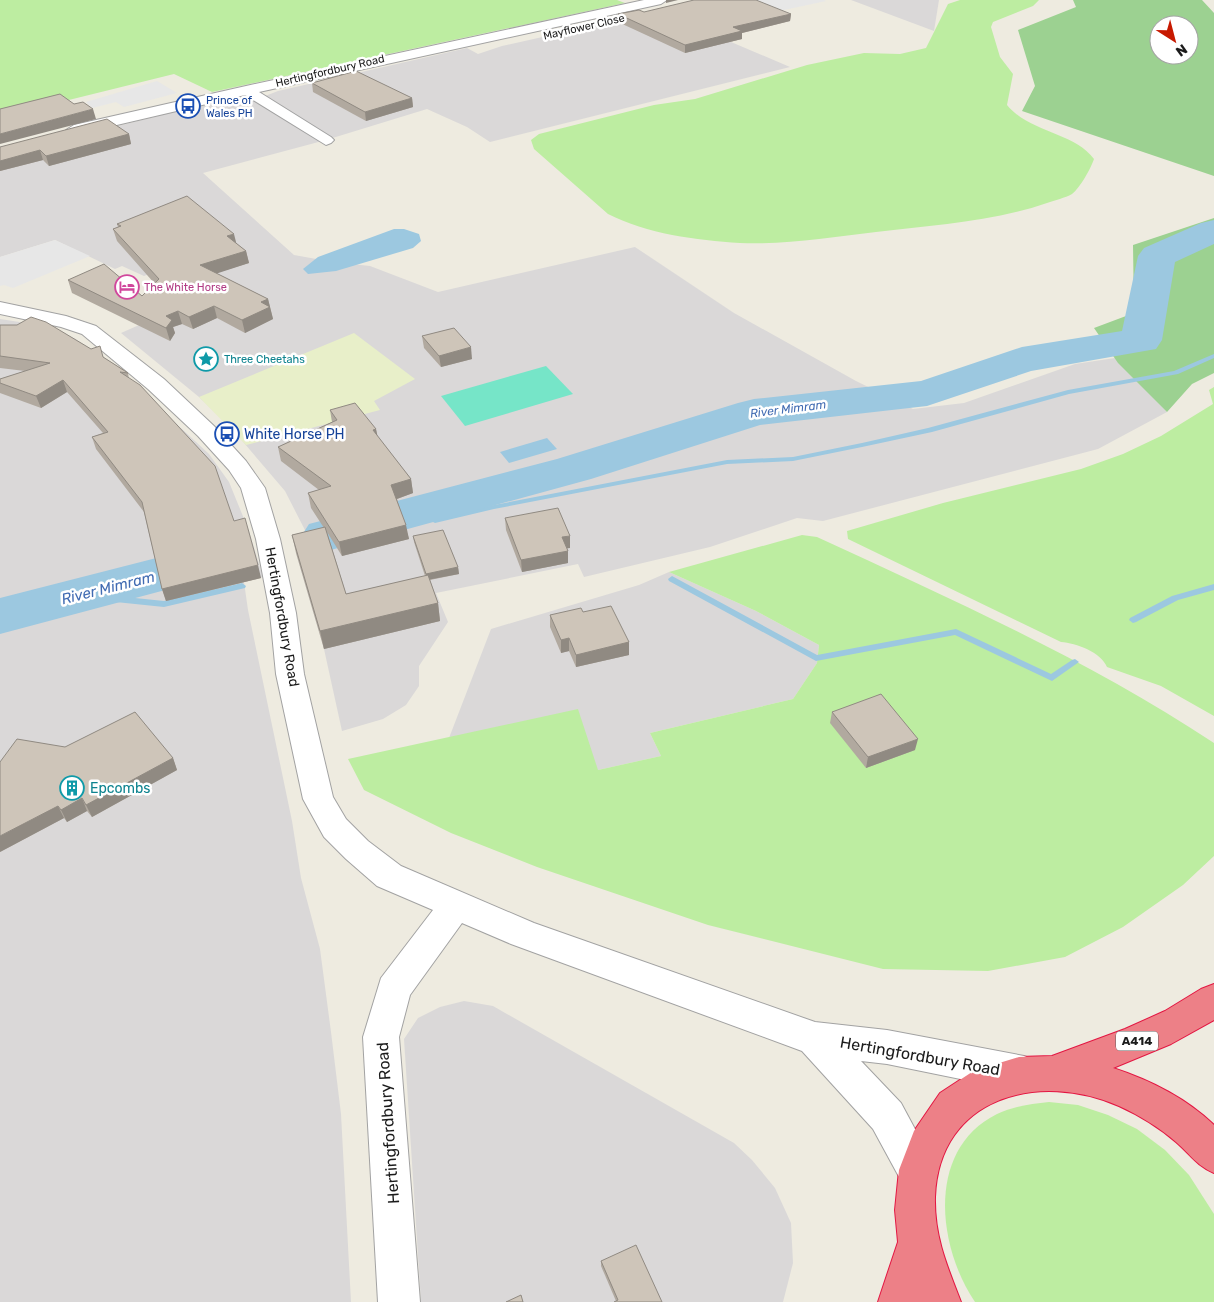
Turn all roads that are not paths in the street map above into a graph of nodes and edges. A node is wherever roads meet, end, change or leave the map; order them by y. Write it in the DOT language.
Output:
graph roads {
  1 [pos="661,0"];
  2 [pos="673,7"];
  3 [pos="467,56"];
  4 [pos="246,90"];
  5 [pos="57,134"];
  6 [pos="326,140"];
  7 [pos="0,308"];
  8 [pos="455,906"];
  9 [pos="1214,1000"];
  10 [pos="815,1039"];
  11 [pos="1040,1073"];
  12 [pos="1214,1153"];
  13 [pos="918,1172"];
  14 [pos="918,1244"];
  15 [pos="398,1302"];
  16 [pos="899,1302"];
  17 [pos="940,1302"];
  1 -- 4 [label="street, Hertingfordbury Road"];
  2 -- 3 [label="street, Mayflower Close"];
  4 -- 5 [label="street, Hertingfordbury Road"];
  4 -- 6 [label="street"];
  7 -- 8 [label="street, Hertingfordbury Road"];
  8 -- 10 [label="street, Hertingfordbury Road"];
  8 -- 15 [label="street, Hertingfordbury Road"];
  9 -- 11 [label="highway, A414"];
  10 -- 11 [label="street, Hertingfordbury Road"];
  10 -- 13 [label="street, Hertingfordbury Road"];
  11 -- 12 [label="highway"];
  11 -- 13 [label="highway"];
  13 -- 14 [label="highway"];
  14 -- 16 [label="highway"];
  14 -- 17 [label="highway"];
}
